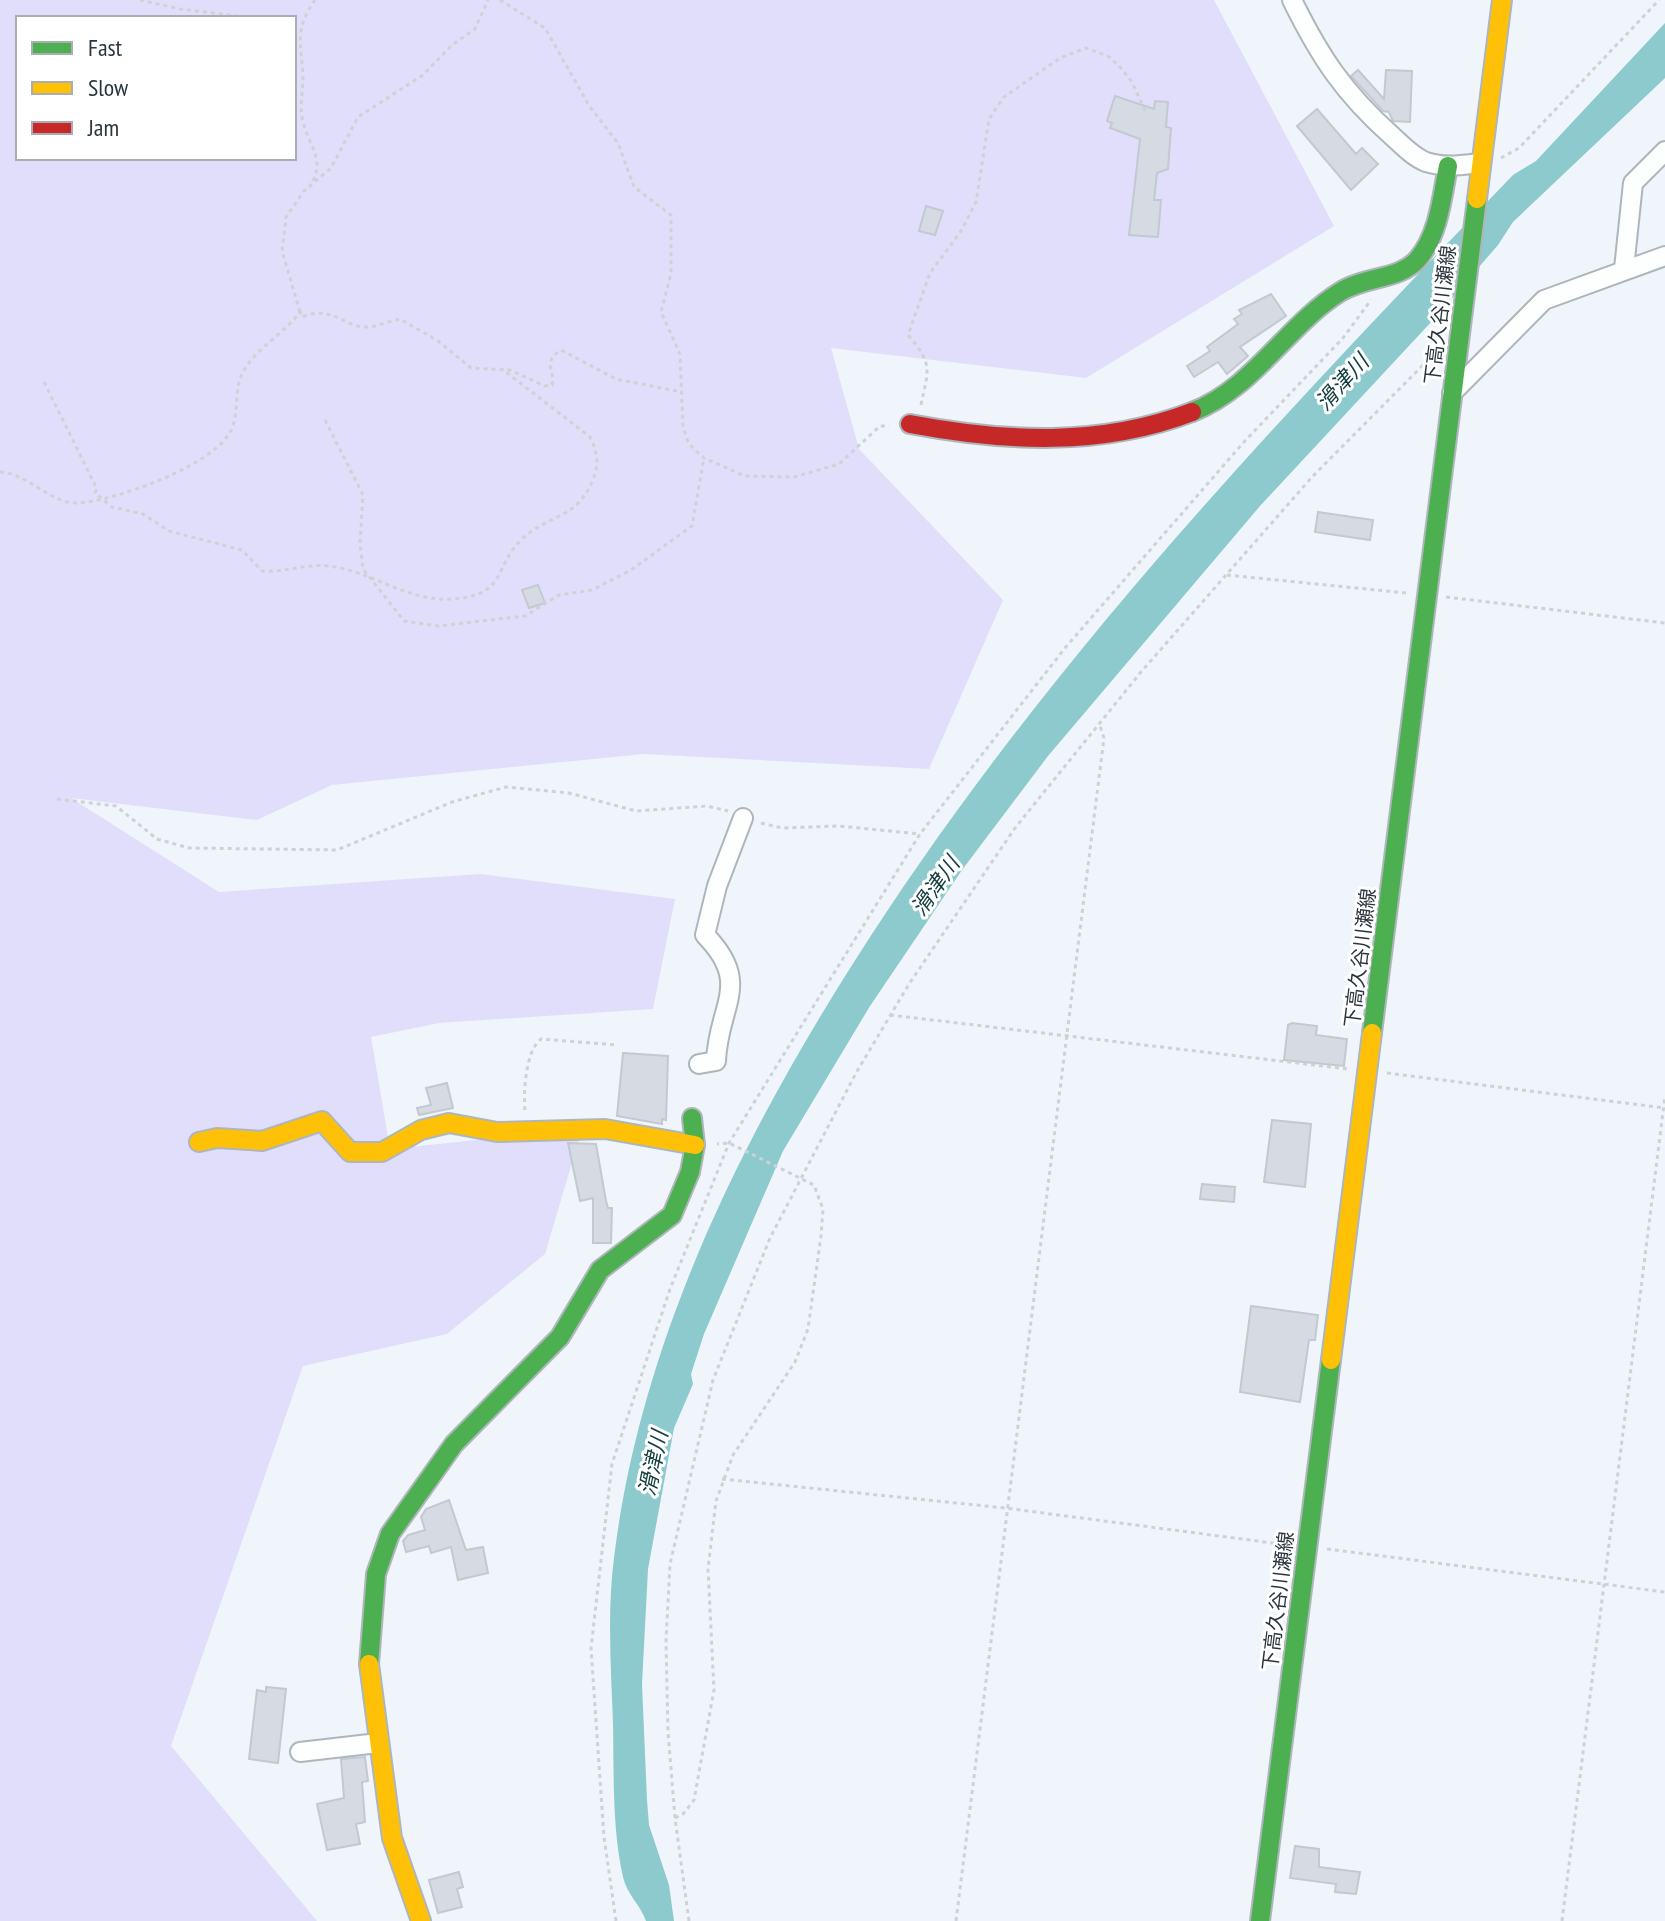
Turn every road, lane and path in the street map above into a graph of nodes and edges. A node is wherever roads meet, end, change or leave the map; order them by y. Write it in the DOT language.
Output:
graph roads {
  1 [pos="140,0"];
  2 [pos="315,0"];
  3 [pos="488,0"];
  4 [pos="500,0"];
  5 [pos="1292,0"];
  6 [pos="1502,0"];
  7 [pos="1659,0"];
  8 [pos="236,16"];
  9 [pos="296,24"];
  10 [pos="301,25"];
  11 [pos="1147,115"];
  12 [pos="1665,151"];
  13 [pos="1448,166"];
  14 [pos="1480,170"];
  15 [pos="311,184"];
  16 [pos="1665,256"];
  17 [pos="1624,269"];
  18 [pos="1379,293"];
  19 [pos="300,312"];
  20 [pos="1458,348"];
  21 [pos="502,369"];
  22 [pos="44,382"];
  23 [pos="682,392"];
  24 [pos="1452,393"];
  25 [pos="325,420"];
  26 [pos="910,424"];
  27 [pos="704,458"];
  28 [pos="0,472"];
  29 [pos="99,497"];
  30 [pos="367,576"];
  31 [pos="1099,723"];
  32 [pos="57,799"];
  33 [pos="743,818"];
  34 [pos="920,834"];
  35 [pos="890,1015"];
  36 [pos="1066,1037"];
  37 [pos="618,1045"];
  38 [pos="699,1064"];
  39 [pos="1368,1071"];
  40 [pos="1665,1096"];
  41 [pos="1664,1108"];
  42 [pos="692,1118"];
  43 [pos="532,1130"];
  44 [pos="199,1142"];
  45 [pos="695,1145"];
  46 [pos="735,1146"];
  47 [pos="803,1177"];
  48 [pos="722,1479"];
  49 [pos="1005,1508"];
  50 [pos="1307,1547"];
  51 [pos="1604,1584"];
  52 [pos="1665,1592"];
  53 [pos="378,1743"];
  54 [pos="300,1752"];
  55 [pos="675,1818"];
  56 [pos="421,1921"];
  57 [pos="616,1921"];
  58 [pos="689,1921"];
  59 [pos="956,1921"];
  60 [pos="1260,1921"];
  61 [pos="1562,1921"];
  1 -- 8 [label="path"];
  2 -- 10 [label="path"];
  3 -- 15 [label="path"];
  4 -- 23 [label="path"];
  5 -- 13 [label="street"];
  6 -- 14 [label="street, 下高久谷川瀬線"];
  7 -- 14 [label="path"];
  9 -- 10 [label="path"];
  10 -- 15 [label="path"];
  11 -- 26 [label="path"];
  12 -- 17 [label="street"];
  13 -- 14 [label="street"];
  13 -- 26 [label="street"];
  14 -- 20 [label="street, 下高久谷川瀬線"];
  15 -- 19 [label="path"];
  16 -- 17 [label="street"];
  17 -- 24 [label="street"];
  18 -- 34 [label="path"];
  19 -- 21 [label="path"];
  19 -- 29 [label="path"];
  20 -- 24 [label="street, 下高久谷川瀬線"];
  20 -- 31 [label="path"];
  21 -- 23 [label="path"];
  21 -- 30 [label="path"];
  22 -- 29 [label="path"];
  23 -- 27 [label="path"];
  24 -- 39 [label="street, 下高久谷川瀬線"];
  25 -- 30 [label="path"];
  26 -- 27 [label="path"];
  27 -- 30 [label="path"];
  28 -- 29 [label="path"];
  29 -- 30 [label="path"];
  31 -- 35 [label="path"];
  31 -- 36 [label="path"];
  32 -- 33 [label="path"];
  33 -- 34 [label="path"];
  33 -- 38 [label="street"];
  34 -- 57 [label="path"];
  35 -- 36 [label="path"];
  35 -- 47 [label="path"];
  36 -- 39 [label="path"];
  36 -- 49 [label="path"];
  37 -- 43 [label="path"];
  39 -- 41 [label="path"];
  39 -- 50 [label="street, 下高久谷川瀬線"];
  40 -- 41 [label="path"];
  41 -- 51 [label="path"];
  42 -- 45 [label="street"];
  43 -- 44 [label="street"];
  43 -- 45 [label="street"];
  45 -- 53 [label="street"];
  46 -- 47 [label="path"];
  47 -- 48 [label="path"];
  47 -- 55 [label="path"];
  48 -- 49 [label="path"];
  48 -- 55 [label="path"];
  49 -- 50 [label="path"];
  49 -- 59 [label="path"];
  50 -- 51 [label="path"];
  50 -- 60 [label="street, 下高久谷川瀬線"];
  51 -- 52 [label="path"];
  51 -- 61 [label="path"];
  53 -- 54 [label="street"];
  53 -- 56 [label="street"];
  55 -- 58 [label="path"];
}
